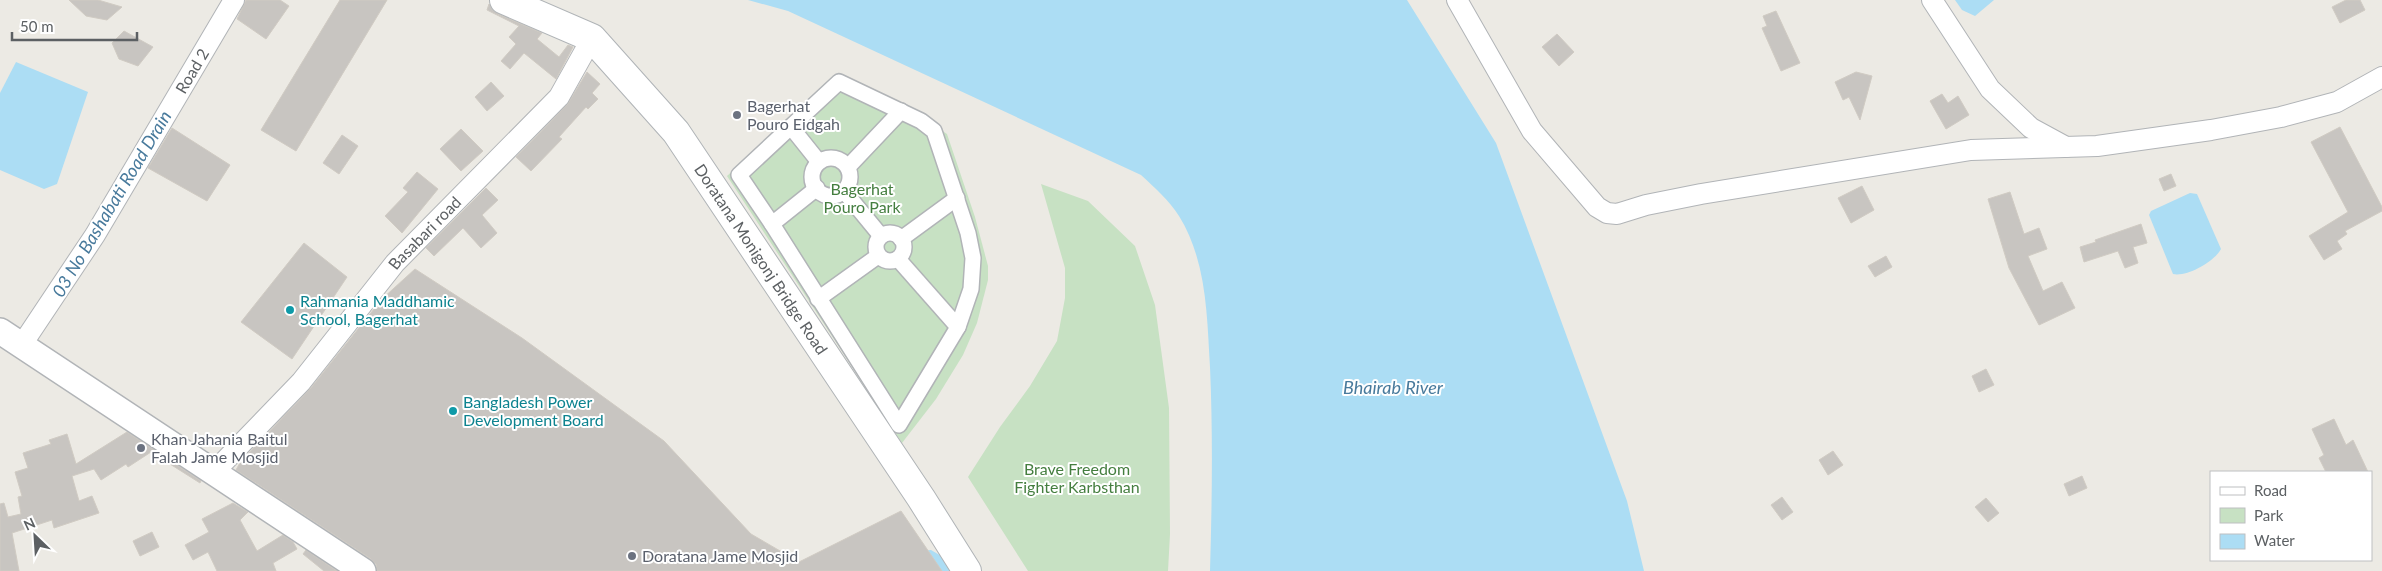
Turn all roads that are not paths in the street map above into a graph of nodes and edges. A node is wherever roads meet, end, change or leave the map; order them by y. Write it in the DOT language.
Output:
graph roads {
  1 [pos="234,0"];
  2 [pos="504,0"];
  3 [pos="1457,0"];
  4 [pos="1932,0"];
  5 [pos="592,38"];
  6 [pos="2382,77"];
  7 [pos="900,111"];
  8 [pos="791,127"];
  9 [pos="2066,147"];
  10 [pos="819,162"];
  11 [pos="848,166"];
  12 [pos="817,188"];
  13 [pos="844,191"];
  14 [pos="957,198"];
  15 [pos="772,224"];
  16 [pos="881,236"];
  17 [pos="901,239"];
  18 [pos="878,256"];
  19 [pos="898,259"];
  20 [pos="818,299"];
  21 [pos="958,327"];
  22 [pos="0,331"];
  23 [pos="21,346"];
  24 [pos="214,472"];
  25 [pos="363,571"];
  26 [pos="967,571"];
  1 -- 23 [label="street, Road 2"];
  2 -- 5 [label="main road, Doratana Monigonj Bridge Road"];
  3 -- 9 [label="street"];
  4 -- 9 [label="street"];
  5 -- 24 [label="street, Basabari road"];
  5 -- 26 [label="main road, Doratana Monigonj Bridge Road"];
  6 -- 9 [label="street"];
  7 -- 8 [label="street"];
  7 -- 11 [label="street"];
  7 -- 14 [label="street"];
  8 -- 10 [label="street"];
  8 -- 15 [label="street"];
  10 -- 11 [label="street"];
  10 -- 12 [label="street"];
  11 -- 13 [label="street"];
  12 -- 13 [label="street"];
  12 -- 15 [label="street"];
  13 -- 16 [label="street"];
  14 -- 17 [label="street"];
  14 -- 21 [label="street"];
  15 -- 20 [label="street"];
  16 -- 17 [label="street"];
  16 -- 18 [label="street"];
  17 -- 19 [label="street"];
  18 -- 19 [label="street"];
  18 -- 20 [label="street"];
  19 -- 21 [label="street"];
  20 -- 21 [label="street"];
  22 -- 23 [label="street"];
  23 -- 24 [label="street"];
  24 -- 25 [label="street"];
}
